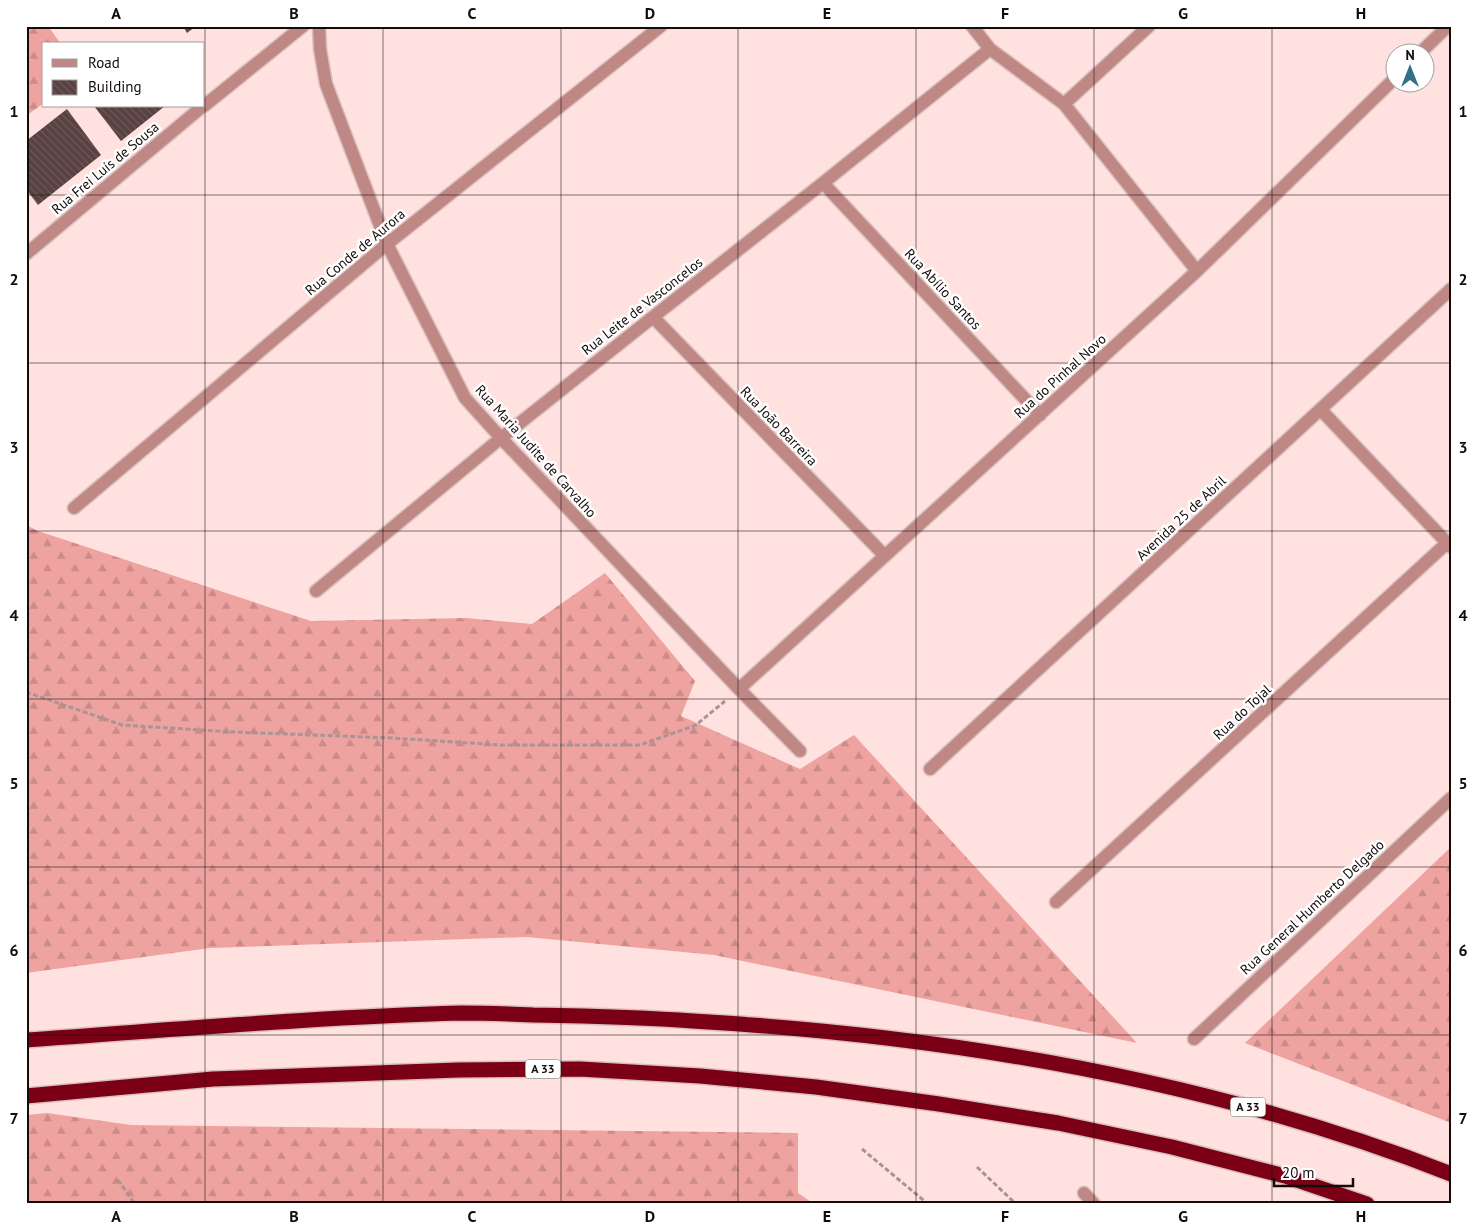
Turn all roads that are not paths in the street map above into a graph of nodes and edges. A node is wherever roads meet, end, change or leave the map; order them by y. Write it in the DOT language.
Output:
graph roads {
  1 [pos="303,26"];
  2 [pos="319,26"];
  3 [pos="661,26"];
  4 [pos="972,26"];
  5 [pos="1149,26"];
  6 [pos="1448,26"];
  7 [pos="1431,42"];
  8 [pos="990,49"];
  9 [pos="1384,88"];
  10 [pos="205,104"];
  11 [pos="1064,104"];
  12 [pos="201,108"];
  13 [pos="824,183"];
  14 [pos="387,244"];
  15 [pos="26,254"];
  16 [pos="1197,271"];
  17 [pos="1451,289"];
  18 [pos="653,316"];
  19 [pos="1321,410"];
  20 [pos="1040,415"];
  21 [pos="501,438"];
  22 [pos="74,508"];
  23 [pos="1449,545"];
  24 [pos="885,556"];
  25 [pos="316,591"];
  26 [pos="739,689"];
  27 [pos="800,751"];
  28 [pos="930,769"];
  29 [pos="1451,798"];
  30 [pos="1056,902"];
  31 [pos="1194,1039"];
  32 [pos="26,1040"];
  33 [pos="26,1096"];
  34 [pos="1451,1174"];
  35 [pos="1084,1193"];
  36 [pos="1094,1204"];
  37 [pos="1367,1204"];
  1 -- 10 [label="street, Rua Frei Luís de Sousa"];
  2 -- 14 [label="street, Rua Maria Judite de Carvalho"];
  3 -- 14 [label="street, Rua Conde de Aurora"];
  4 -- 8 [label="street"];
  5 -- 11 [label="street"];
  6 -- 7 [label="street"];
  8 -- 11 [label="street"];
  8 -- 13 [label="street, Rua Leite de Vasconcelos"];
  9 -- 16 [label="street, Rua do Pinhal Novo"];
  11 -- 16 [label="street"];
  12 -- 15 [label="street, Rua Frei Luís de Sousa"];
  13 -- 18 [label="street, Rua Leite de Vasconcelos"];
  13 -- 20 [label="street, Rua Abílio Santos"];
  14 -- 21 [label="street, Rua Maria Judite de Carvalho"];
  14 -- 22 [label="street, Rua Conde de Aurora"];
  16 -- 20 [label="street, Rua do Pinhal Novo"];
  17 -- 19 [label="street, Avenida 25 de Abril"];
  18 -- 21 [label="street, Rua Leite de Vasconcelos"];
  18 -- 24 [label="street, Rua João Barreira"];
  19 -- 23 [label="street"];
  19 -- 28 [label="street, Avenida 25 de Abril"];
  20 -- 24 [label="street, Rua do Pinhal Novo"];
  21 -- 25 [label="street, Rua Leite de Vasconcelos"];
  21 -- 26 [label="street, Rua Maria Judite de Carvalho"];
  23 -- 30 [label="street, Rua do Tojal"];
  24 -- 26 [label="street, Rua do Pinhal Novo"];
  26 -- 27 [label="street, Rua Maria Judite de Carvalho"];
  29 -- 31 [label="street, Rua General Humberto Delgado"];
  32 -- 34 [label="highway, A 33"];
  33 -- 37 [label="highway, A 33"];
  35 -- 36 [label="street"];
}
